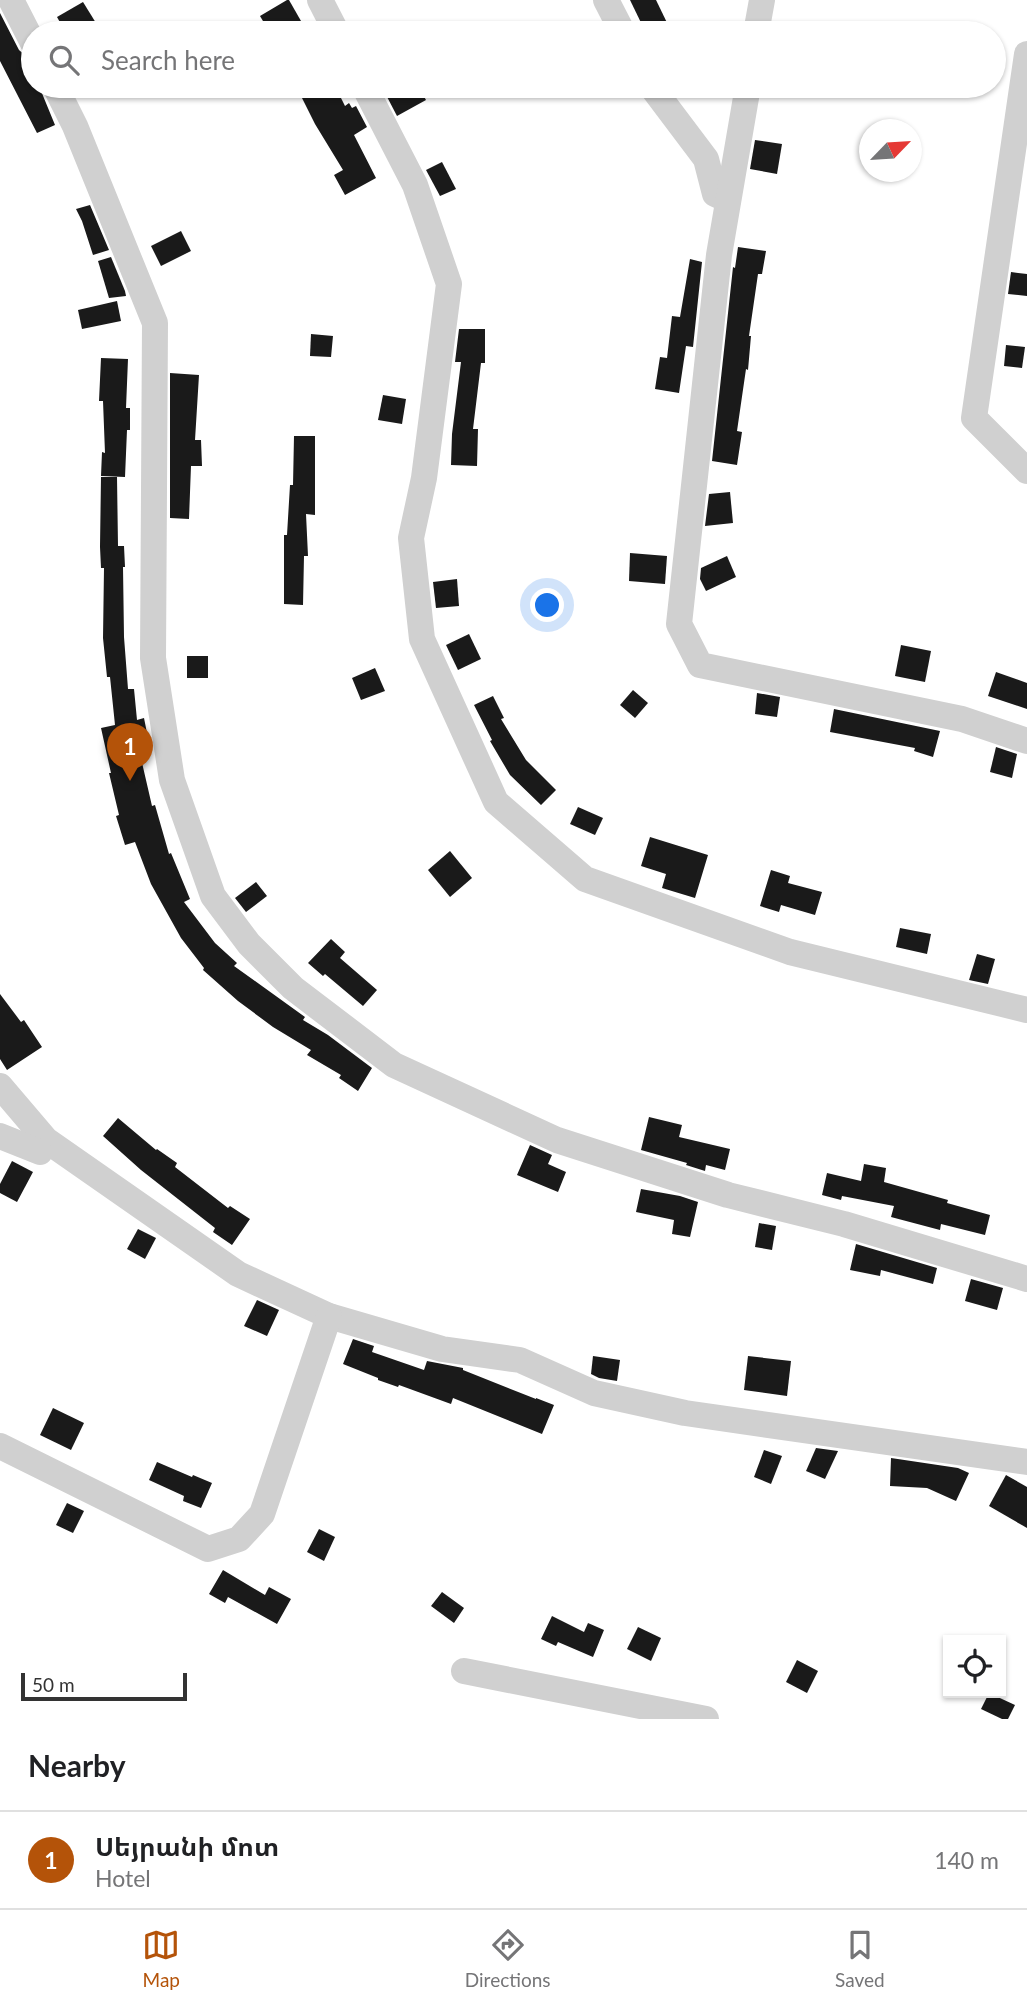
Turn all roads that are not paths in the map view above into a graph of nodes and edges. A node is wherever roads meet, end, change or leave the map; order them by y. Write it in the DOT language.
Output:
graph roads {
  1 [pos="12,0"];
  2 [pos="320,0"];
  3 [pos="606,0"];
  4 [pos="762,0"];
  5 [pos="22,21"];
  6 [pos="331,21"];
  7 [pos="617,21"];
  8 [pos="759,21"];
  9 [pos="1027,54"];
  10 [pos="61,98"];
  11 [pos="370,98"];
  12 [pos="660,98"];
  13 [pos="746,98"];
  14 [pos="728,200"];
  15 [pos="1027,471"];
  16 [pos="1027,741"];
  17 [pos="1027,1010"];
  18 [pos="0,1086"];
  19 [pos="0,1136"];
  20 [pos="40,1152"];
  21 [pos="1027,1279"];
  22 [pos="329,1316"];
  23 [pos="0,1446"];
  24 [pos="1027,1462"];
  25 [pos="464,1671"];
  26 [pos="706,1719"];
  1 -- 5 [label="street"];
  2 -- 6 [label="street"];
  3 -- 7 [label="street"];
  4 -- 8 [label="street"];
  9 -- 15 [label="street"];
  10 -- 21 [label="street"];
  11 -- 17 [label="street"];
  12 -- 14 [label="street"];
  13 -- 14 [label="street"];
  14 -- 16 [label="street"];
  18 -- 22 [label="street"];
  19 -- 20 [label="street"];
  22 -- 23 [label="street"];
  22 -- 24 [label="street"];
  25 -- 26 [label="street"];
}
